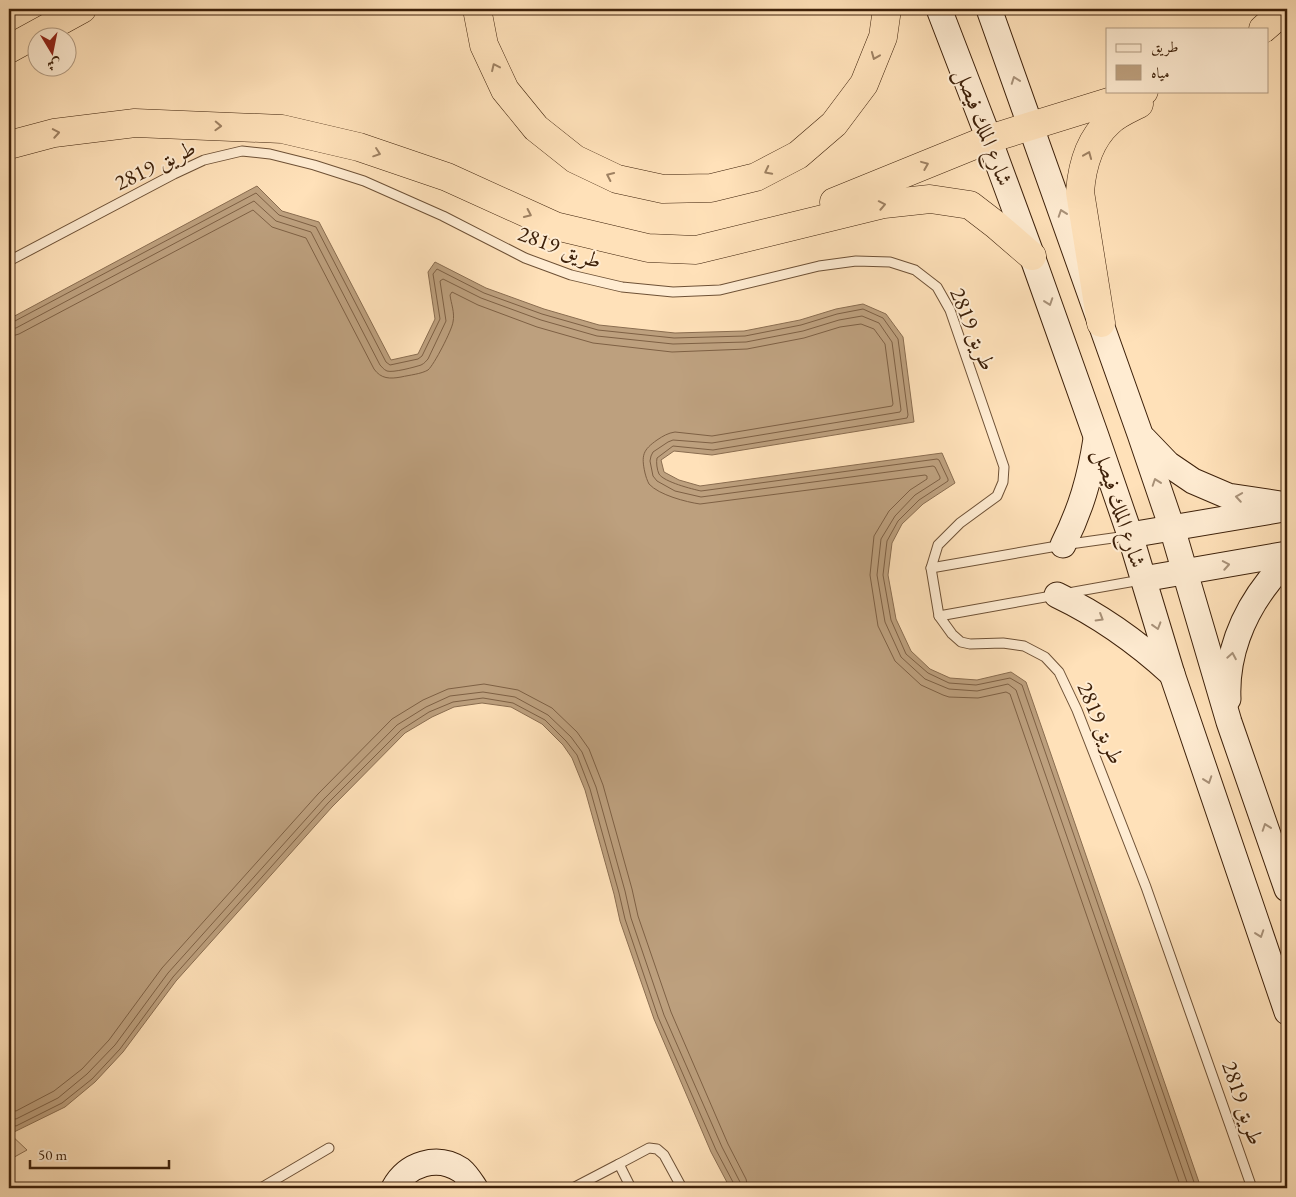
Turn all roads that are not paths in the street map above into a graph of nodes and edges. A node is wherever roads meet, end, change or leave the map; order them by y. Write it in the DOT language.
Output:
graph roads {
  1 [pos="82,9"];
  2 [pos="477,9"];
  3 [pos="887,9"];
  4 [pos="939,9"];
  5 [pos="989,9"];
  6 [pos="1286,9"];
  7 [pos="1264,28"];
  8 [pos="9,49"];
  9 [pos="1141,92"];
  10 [pos="1157,92"];
  11 [pos="1032,126"];
  12 [pos="989,139"];
  13 [pos="9,145"];
  14 [pos="750,236"];
  15 [pos="1032,256"];
  16 [pos="9,261"];
  17 [pos="1101,323"];
  18 [pos="1140,434"];
  19 [pos="1096,436"];
  20 [pos="1287,504"];
  21 [pos="1287,508"];
  22 [pos="1172,528"];
  23 [pos="1130,535"];
  24 [pos="1063,545"];
  25 [pos="1287,554"];
  26 [pos="1287,562"];
  27 [pos="931,568"];
  28 [pos="1184,572"];
  29 [pos="1143,579"];
  30 [pos="1057,595"];
  31 [pos="939,616"];
  32 [pos="1172,674"];
  33 [pos="1229,722"];
  34 [pos="1287,889"];
  35 [pos="1287,1012"];
  36 [pos="329,1148"];
  37 [pos="619,1164"];
  38 [pos="261,1188"];
  39 [pos="394,1188"];
  40 [pos="475,1188"];
  41 [pos="573,1188"];
  42 [pos="631,1188"];
  43 [pos="682,1188"];
  44 [pos="1252,1188"];
  1 -- 8 [label="highway"];
  3 -- 2 [label="highway, one-way"];
  4 -- 12 [label="main road, شارع الملك فيصل"];
  11 -- 5 [label="main road, شارع الملك فيصل, one-way"];
  6 -- 7 [label="highway"];
  9 -- 11 [label="highway"];
  17 -- 10 [label="highway, one-way"];
  11 -- 12 [label="highway"];
  17 -- 11 [label="main road, شارع الملك فيصل, one-way"];
  14 -- 12 [label="highway, one-way"];
  12 -- 15 [label="main road, شارع الملك فيصل"];
  13 -- 14 [label="highway, one-way"];
  14 -- 15 [label="highway, one-way"];
  15 -- 19 [label="main road, شارع الملك فيصل, one-way"];
  16 -- 27 [label="lane, طريق 2819"];
  17 -- 18 [label="main road, شارع الملك فيصل"];
  20 -- 18 [label="main road, one-way"];
  22 -- 18 [label="main road, شارع الملك فيصل, one-way"];
  19 -- 23 [label="main road, شارع الملك فيصل"];
  19 -- 24 [label="main road"];
  21 -- 22 [label="main road"];
  22 -- 23 [label="main road"];
  22 -- 28 [label="main road, شارع الملك فيصل"];
  23 -- 24 [label="lane"];
  23 -- 29 [label="main road, شارع الملك فيصل"];
  24 -- 27 [label="lane"];
  28 -- 25 [label="main road, one-way"];
  33 -- 26 [label="main road, one-way"];
  27 -- 31 [label="lane, طريق 2819"];
  28 -- 29 [label="main road"];
  28 -- 33 [label="main road, شارع الملك فيصل"];
  29 -- 30 [label="lane"];
  29 -- 32 [label="main road, شارع الملك فيصل, one-way"];
  30 -- 31 [label="lane"];
  30 -- 32 [label="main road, one-way"];
  31 -- 44 [label="lane, طريق 2819"];
  32 -- 35 [label="main road, شارع الملك فيصل, one-way"];
  34 -- 33 [label="main road, شارع الملك فيصل, one-way"];
  36 -- 38 [label="lane"];
  37 -- 41 [label="lane"];
  37 -- 42 [label="lane"];
  37 -- 43 [label="lane"];
  39 -- 40 [label="main road"];
}
